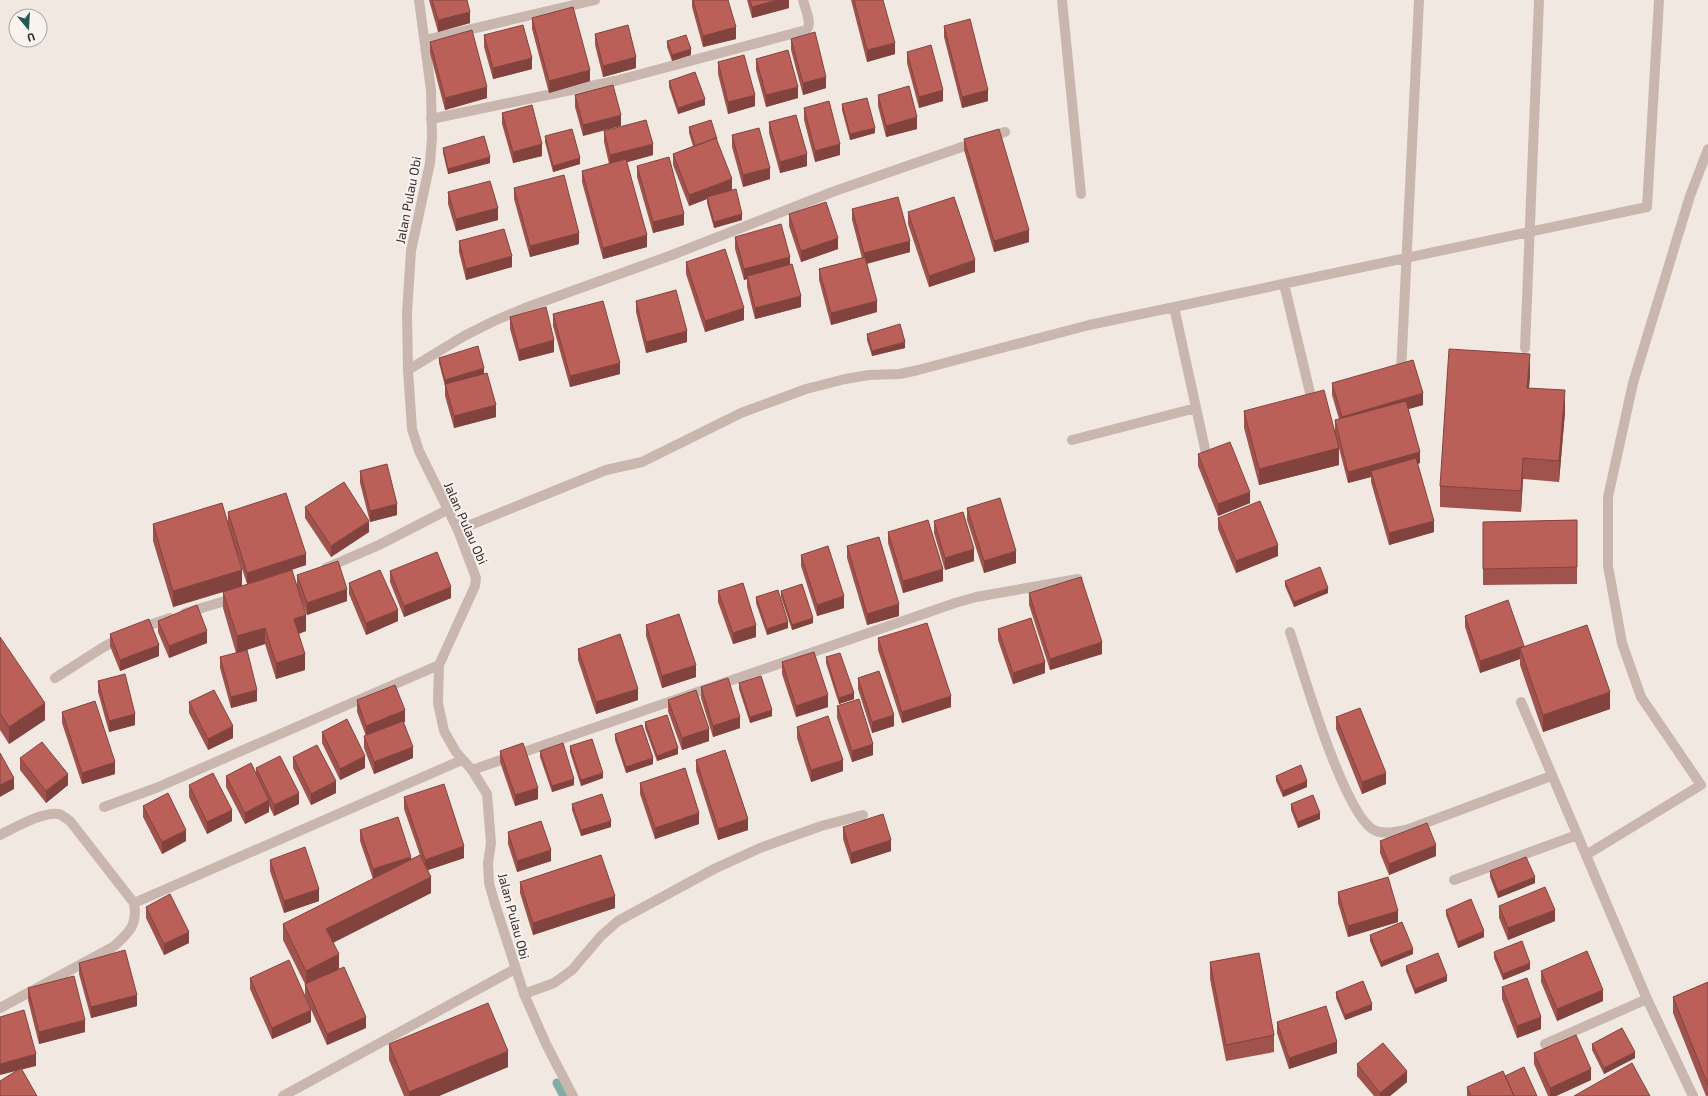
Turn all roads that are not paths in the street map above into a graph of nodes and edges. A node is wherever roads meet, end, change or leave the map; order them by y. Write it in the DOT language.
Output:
graph roads {
  1 [pos="419,0"];
  2 [pos="595,0"];
  3 [pos="803,0"];
  4 [pos="1062,0"];
  5 [pos="1419,0"];
  6 [pos="1539,0"];
  7 [pos="1659,0"];
  8 [pos="425,40"];
  9 [pos="432,119"];
  10 [pos="1005,132"];
  11 [pos="1708,150"];
  12 [pos="1081,194"];
  13 [pos="1530,232"];
  14 [pos="1407,258"];
  15 [pos="1284,284"];
  16 [pos="1174,307"];
  17 [pos="1525,348"];
  18 [pos="408,370"];
  19 [pos="1401,372"];
  20 [pos="1311,397"];
  21 [pos="1196,408"];
  22 [pos="1072,440"];
  23 [pos="1207,458"];
  24 [pos="447,510"];
  25 [pos="458,530"];
  26 [pos="315,572"];
  27 [pos="1080,579"];
  28 [pos="242,596"];
  29 [pos="1290,632"];
  30 [pos="439,665"];
  31 [pos="55,678"];
  32 [pos="1521,702"];
  33 [pos="462,760"];
  34 [pos="472,770"];
  35 [pos="1551,776"];
  36 [pos="104,807"];
  37 [pos="863,815"];
  38 [pos="0,835"];
  39 [pos="1577,835"];
  40 [pos="1586,855"];
  41 [pos="1454,880"];
  42 [pos="134,903"];
  43 [pos="514,969"];
  44 [pos="524,994"];
  45 [pos="1647,999"];
  46 [pos="0,1008"];
  47 [pos="1545,1044"];
  48 [pos="283,1096"];
  49 [pos="573,1096"];
  50 [pos="1693,1096"];
  1 -- 8 [label="street, Jalan Pulau Obi"];
  2 -- 8 [label="street"];
  3 -- 9 [label="street"];
  4 -- 12 [label="street"];
  5 -- 14 [label="street"];
  6 -- 13 [label="street"];
  7 -- 13 [label="street"];
  8 -- 9 [label="street, Jalan Pulau Obi"];
  9 -- 18 [label="street, Jalan Pulau Obi"];
  10 -- 18 [label="street"];
  11 -- 40 [label="street"];
  13 -- 14 [label="street"];
  13 -- 17 [label="street"];
  14 -- 15 [label="street"];
  14 -- 19 [label="street"];
  15 -- 16 [label="street"];
  15 -- 20 [label="street"];
  16 -- 21 [label="street"];
  16 -- 25 [label="street"];
  18 -- 24 [label="street, Jalan Pulau Obi"];
  21 -- 22 [label="street"];
  21 -- 23 [label="street"];
  24 -- 25 [label="street, Jalan Pulau Obi"];
  24 -- 26 [label="street"];
  25 -- 30 [label="street, Jalan Pulau Obi"];
  27 -- 34 [label="street"];
  28 -- 31 [label="street"];
  29 -- 35 [label="street"];
  30 -- 33 [label="street, Jalan Pulau Obi"];
  30 -- 36 [label="street"];
  32 -- 35 [label="street"];
  33 -- 34 [label="street, Jalan Pulau Obi"];
  33 -- 42 [label="street"];
  34 -- 43 [label="street, Jalan Pulau Obi"];
  35 -- 39 [label="street"];
  37 -- 44 [label="street"];
  38 -- 42 [label="street"];
  39 -- 40 [label="street"];
  39 -- 41 [label="street"];
  40 -- 45 [label="street"];
  42 -- 46 [label="street"];
  43 -- 44 [label="street, Jalan Pulau Obi"];
  43 -- 48 [label="street"];
  44 -- 49 [label="street, Jalan Pulau Obi"];
  45 -- 47 [label="street"];
  45 -- 50 [label="street"];
}
